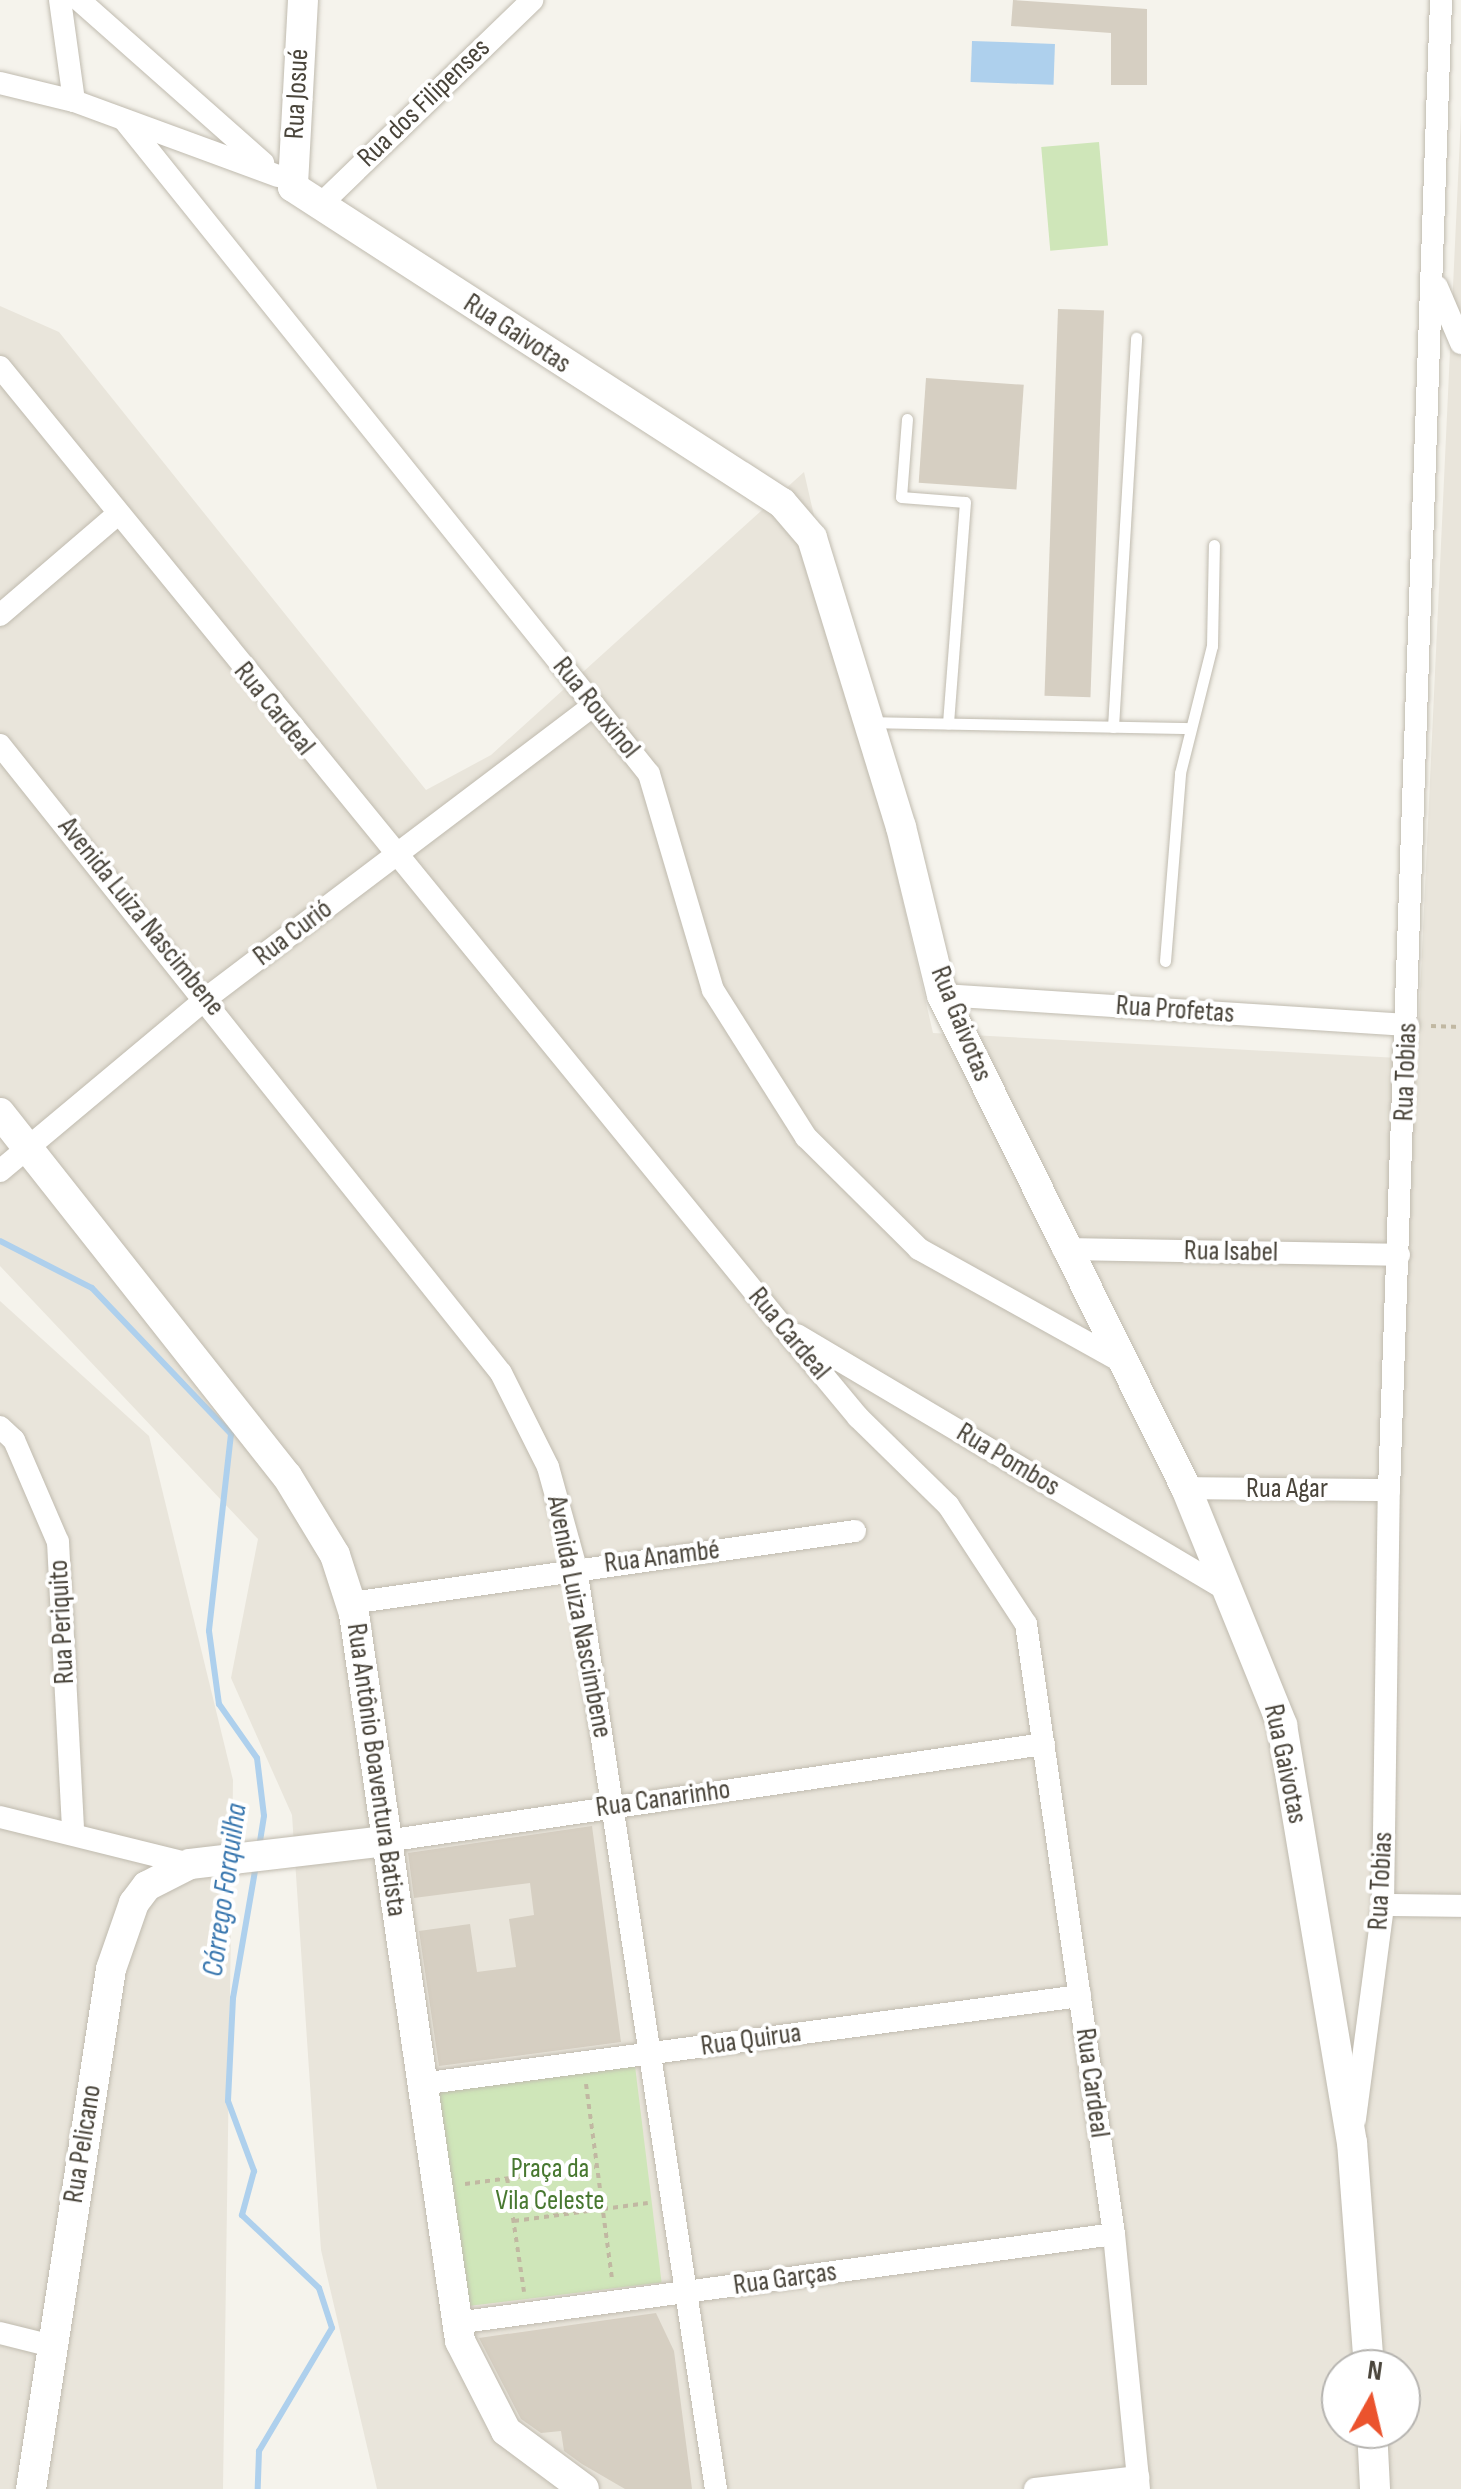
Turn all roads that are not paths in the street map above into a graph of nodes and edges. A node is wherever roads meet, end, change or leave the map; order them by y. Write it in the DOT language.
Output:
graph roads {
  1 [pos="60,0"];
  2 [pos="79,0"];
  3 [pos="303,0"];
  4 [pos="532,0"];
  5 [pos="1441,0"];
  6 [pos="0,83"];
  7 [pos="74,101"];
  8 [pos="125,121"];
  9 [pos="285,182"];
  10 [pos="318,207"];
  11 [pos="1434,282"];
  12 [pos="1136,338"];
  13 [pos="1461,343"];
  14 [pos="0,367"];
  15 [pos="907,419"];
  16 [pos="118,514"];
  17 [pos="1214,545"];
  18 [pos="0,615"];
  19 [pos="594,704"];
  20 [pos="866,722"];
  21 [pos="948,723"];
  22 [pos="1114,726"];
  23 [pos="1190,728"];
  24 [pos="0,745"];
  25 [pos="394,858"];
  26 [pos="1165,961"];
  27 [pos="942,994"];
  28 [pos="208,997"];
  29 [pos="1408,1025"];
  30 [pos="0,1112"];
  31 [pos="30,1149"];
  32 [pos="0,1171"];
  33 [pos="1062,1249"];
  34 [pos="1399,1255"];
  35 [pos="783,1327"];
  36 [pos="1120,1361"];
  37 [pos="5,1441"];
  38 [pos="1186,1488"];
  39 [pos="1388,1490"];
  40 [pos="855,1531"];
  41 [pos="576,1568"];
  42 [pos="1233,1593"];
  43 [pos="352,1602"];
  44 [pos="1044,1744"];
  45 [pos="613,1806"];
  46 [pos="0,1817"];
  47 [pos="73,1832"];
  48 [pos="386,1841"];
  49 [pos="205,1862"];
  50 [pos="1382,1905"];
  51 [pos="1461,1906"];
  52 [pos="1080,1996"];
  53 [pos="650,2054"];
  54 [pos="421,2084"];
  55 [pos="1352,2142"];
  56 [pos="1114,2234"];
  57 [pos="686,2292"];
  58 [pos="456,2323"];
  59 [pos="0,2333"];
  60 [pos="52,2346"];
  61 [pos="1368,2349"];
  62 [pos="1373,2449"];
  63 [pos="1139,2483"];
  64 [pos="31,2489"];
  65 [pos="584,2489"];
  66 [pos="716,2489"];
  67 [pos="1035,2489"];
  68 [pos="1376,2489"];
  1 -- 7 [label="street"];
  2 -- 9 [label="street, Rua Gaivotas"];
  3 -- 9 [label="street, Rua Josué"];
  4 -- 10 [label="street, Rua dos Filipenses"];
  5 -- 11 [label="street, Rua Tobias"];
  6 -- 7 [label="street, Rua Rouxinol"];
  7 -- 8 [label="street, Rua Rouxinol"];
  8 -- 9 [label="street, Rua Rouxinol"];
  8 -- 19 [label="street, Rua Rouxinol"];
  9 -- 10 [label="street, Rua Gaivotas"];
  10 -- 20 [label="street, Rua Gaivotas"];
  11 -- 13 [label="street"];
  11 -- 29 [label="street, Rua Tobias"];
  12 -- 22 [label="lane"];
  14 -- 16 [label="street, Rua Cardeal"];
  15 -- 21 [label="lane"];
  16 -- 18 [label="street"];
  16 -- 25 [label="street, Rua Cardeal"];
  17 -- 23 [label="lane"];
  19 -- 25 [label="street, Rua Curió"];
  19 -- 36 [label="street, Rua Rouxinol"];
  20 -- 21 [label="lane"];
  20 -- 27 [label="street, Rua Gaivotas"];
  21 -- 22 [label="lane"];
  22 -- 23 [label="lane"];
  23 -- 26 [label="lane"];
  24 -- 28 [label="street, Avenida Luiza Nascimbene"];
  25 -- 28 [label="street, Rua Curió"];
  25 -- 35 [label="street, Rua Cardeal"];
  27 -- 29 [label="street, Rua Profetas"];
  27 -- 33 [label="street, Rua Gaivotas"];
  28 -- 31 [label="street, Rua Curió"];
  28 -- 41 [label="street, Avenida Luiza Nascimbene"];
  29 -- 34 [label="street, Rua Tobias"];
  30 -- 31 [label="street, Rua Antônio Boaventura Batista"];
  31 -- 32 [label="street, Rua Curió"];
  31 -- 43 [label="street, Rua Antônio Boaventura Batista"];
  33 -- 34 [label="street, Rua Isabel"];
  33 -- 36 [label="street, Rua Gaivotas"];
  34 -- 39 [label="street, Rua Tobias"];
  35 -- 42 [label="street, Rua Pombos"];
  35 -- 44 [label="street, Rua Cardeal"];
  36 -- 38 [label="street, Rua Gaivotas"];
  37 -- 47 [label="street, Rua Periquito"];
  38 -- 39 [label="street, Rua Agar"];
  38 -- 42 [label="street, Rua Gaivotas"];
  39 -- 50 [label="street, Rua Tobias"];
  40 -- 41 [label="street, Rua Anambé"];
  41 -- 43 [label="street, Rua Anambé"];
  41 -- 45 [label="street, Avenida Luiza Nascimbene"];
  42 -- 55 [label="street, Rua Gaivotas"];
  43 -- 48 [label="street, Rua Antônio Boaventura Batista"];
  44 -- 45 [label="street, Rua Canarinho"];
  44 -- 52 [label="street, Rua Cardeal"];
  45 -- 48 [label="street, Rua Canarinho"];
  45 -- 53 [label="street, Avenida Luiza Nascimbene"];
  46 -- 47 [label="street"];
  47 -- 49 [label="street"];
  48 -- 49 [label="street, Rua Canarinho"];
  48 -- 54 [label="street, Rua Antônio Boaventura Batista"];
  49 -- 60 [label="street, Rua Pelicano"];
  50 -- 51 [label="street"];
  50 -- 55 [label="street, Rua Tobias"];
  52 -- 53 [label="street, Rua Quirua"];
  52 -- 56 [label="street, Rua Cardeal"];
  53 -- 54 [label="street, Rua Quirua"];
  53 -- 57 [label="street, Avenida Luiza Nascimbene"];
  54 -- 58 [label="street, Rua Antônio Boaventura Batista"];
  55 -- 61 [label="street, Rua Gaivotas"];
  56 -- 57 [label="street, Rua Garças"];
  56 -- 63 [label="street, Rua Cardeal"];
  57 -- 58 [label="street, Rua Garças"];
  57 -- 66 [label="street, Avenida Luiza Nascimbene"];
  58 -- 65 [label="street, Rua Antônio Boaventura Batista"];
  59 -- 60 [label="street"];
  60 -- 64 [label="street, Rua Pelicano"];
  62 -- 68 [label="street"];
  63 -- 67 [label="street"];
}
